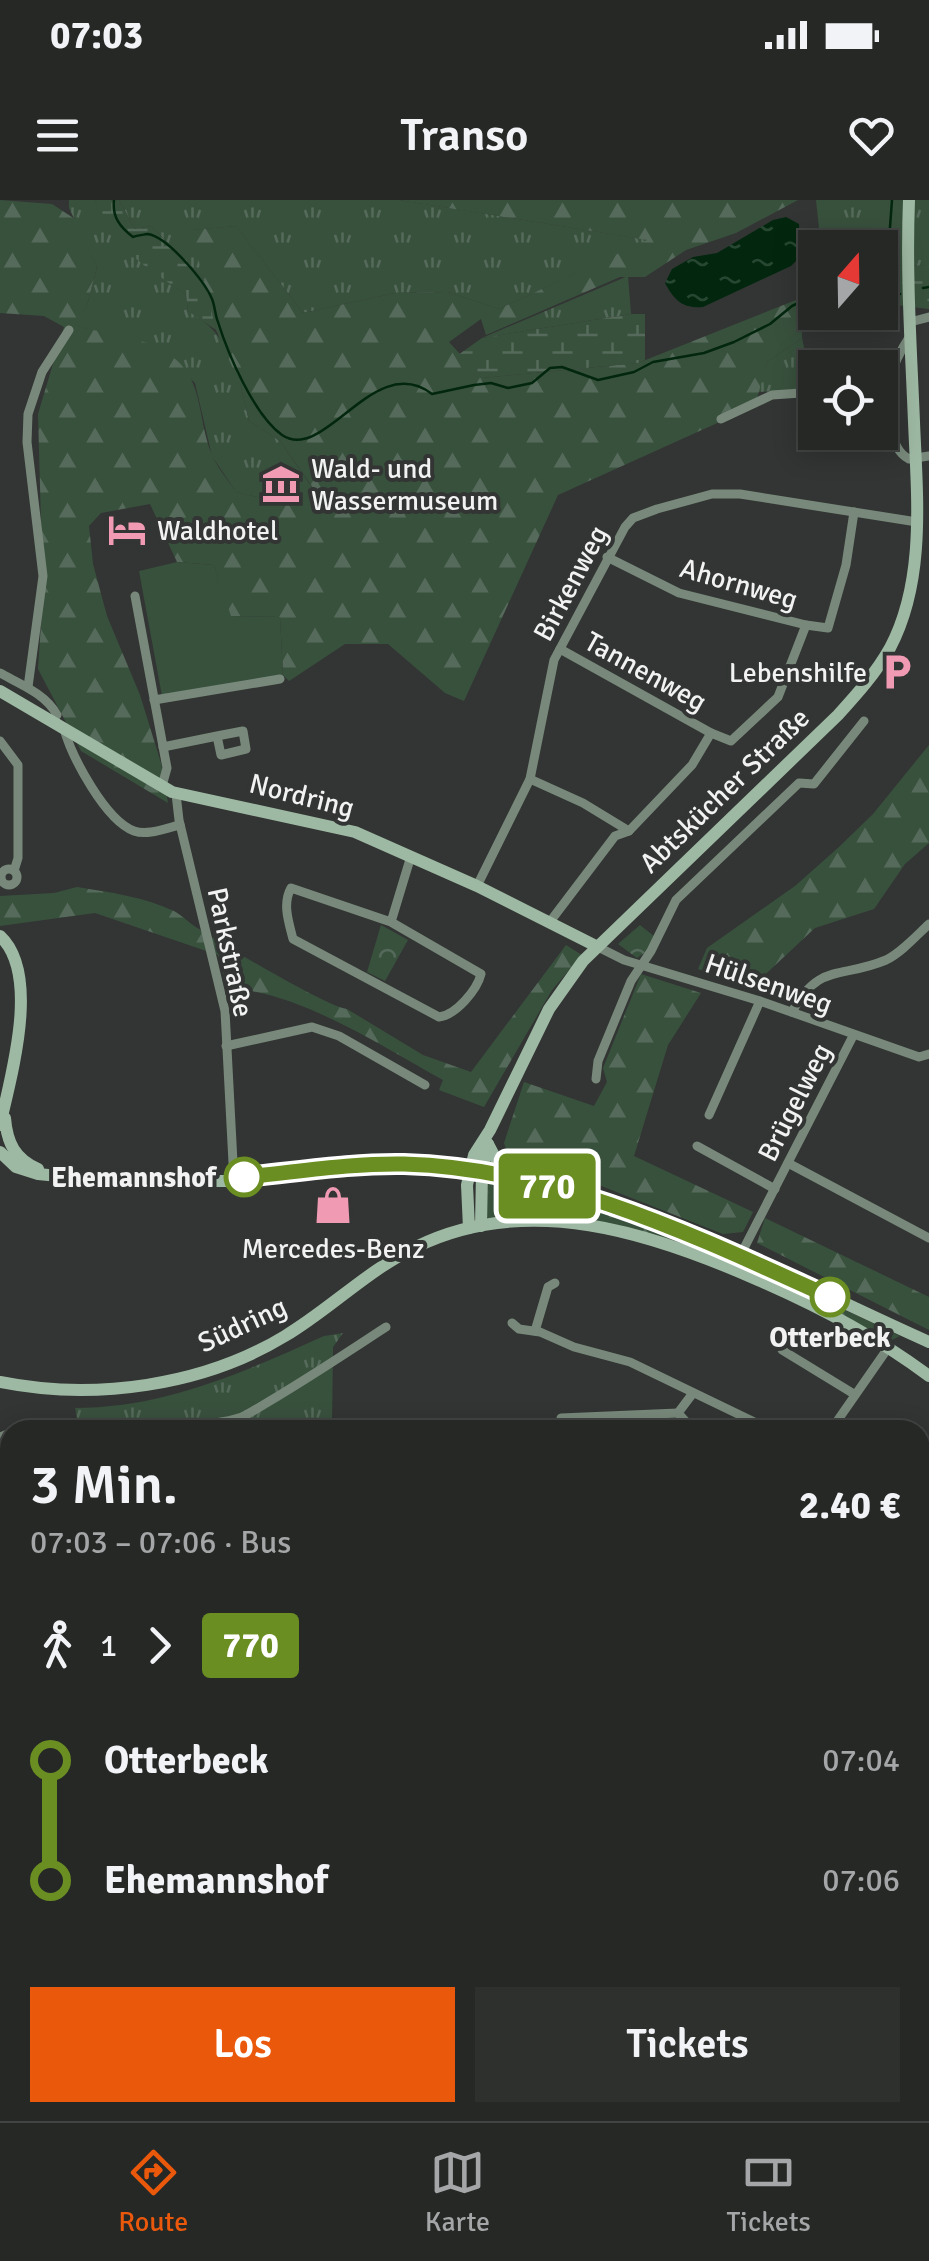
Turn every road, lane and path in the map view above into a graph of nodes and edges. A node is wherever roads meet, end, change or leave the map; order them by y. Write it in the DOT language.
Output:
graph roads {
  1 [pos="909,200"];
  2 [pos="929,317"];
  3 [pos="910,328"];
  4 [pos="69,330"];
  5 [pos="898,357"];
  6 [pos="798,393"];
  7 [pos="720,418"];
  8 [pos="898,447"];
  9 [pos="922,457"];
  10 [pos="854,512"];
  11 [pos="917,522"];
  12 [pos="608,557"];
  13 [pos="135,596"];
  14 [pos="806,625"];
  15 [pos="560,649"];
  16 [pos="0,673"];
  17 [pos="280,679"];
  18 [pos="28,687"];
  19 [pos="0,690"];
  20 [pos="154,700"];
  21 [pos="864,721"];
  22 [pos="58,725"];
  23 [pos="217,736"];
  24 [pos="721,738"];
  25 [pos="0,741"];
  26 [pos="163,747"];
  27 [pos="530,779"];
  28 [pos="162,786"];
  29 [pos="176,794"];
  30 [pos="180,825"];
  31 [pos="630,831"];
  32 [pos="411,856"];
  33 [pos="6,870"];
  34 [pos="477,886"];
  35 [pos="391,922"];
  36 [pos="549,922"];
  37 [pos="929,924"];
  38 [pos="0,936"];
  39 [pos="596,946"];
  40 [pos="641,965"];
  41 [pos="760,1002"];
  42 [pos="792,1012"];
  43 [pos="853,1036"];
  44 [pos="226,1046"];
  45 [pos="929,1054"];
  46 [pos="596,1079"];
  47 [pos="425,1085"];
  48 [pos="4,1106"];
  49 [pos="709,1115"];
  50 [pos="0,1125"];
  51 [pos="489,1137"];
  52 [pos="697,1146"];
  53 [pos="3,1159"];
  54 [pos="788,1163"];
  55 [pos="30,1165"];
  56 [pos="475,1171"];
  57 [pos="54,1175"];
  58 [pos="234,1181"];
  59 [pos="776,1189"];
  60 [pos="621,1208"];
  61 [pos="475,1227"];
  62 [pos="929,1238"];
  63 [pos="740,1256"];
  64 [pos="555,1283"];
  65 [pos="512,1323"];
  66 [pos="386,1327"];
  67 [pos="534,1331"];
  68 [pos="909,1333"];
  69 [pos="929,1342"];
  70 [pos="888,1348"];
  71 [pos="782,1350"];
  72 [pos="929,1376"];
  73 [pos="0,1382"];
  74 [pos="693,1393"];
  75 [pos="854,1394"];
  76 [pos="678,1413"];
  77 [pos="562,1418"];
  78 [pos="227,1420"];
  79 [pos="684,1420"];
  80 [pos="750,1420"];
  81 [pos="838,1420"];
  1 -- 3 [label="street, Abtskücher Straße"];
  2 -- 3 [label="street"];
  3 -- 5 [label="street, Abtskücher Straße"];
  3 -- 9 [label="street, Abtskücher Straße"];
  4 -- 18 [label="street"];
  6 -- 7 [label="street"];
  8 -- 9 [label="street"];
  9 -- 11 [label="street, Abtskücher Straße"];
  10 -- 11 [label="street, Birkenweg"];
  10 -- 12 [label="street, Birkenweg"];
  10 -- 14 [label="street"];
  11 -- 39 [label="street, Abtskücher Straße"];
  12 -- 14 [label="street, Ahornweg"];
  12 -- 15 [label="street, Birkenweg"];
  13 -- 20 [label="street"];
  14 -- 24 [label="street"];
  15 -- 24 [label="street, Tannenweg"];
  15 -- 27 [label="street, Birkenweg"];
  16 -- 18 [label="street"];
  17 -- 20 [label="street"];
  18 -- 22 [label="street"];
  19 -- 22 [label="street, Nordring"];
  20 -- 26 [label="street"];
  21 -- 40 [label="street"];
  22 -- 28 [label="street, Nordring"];
  22 -- 30 [label="street"];
  23 -- 26 [label="street"];
  24 -- 31 [label="street"];
  25 -- 33 [label="street"];
  26 -- 28 [label="street"];
  27 -- 31 [label="street"];
  27 -- 34 [label="street, Birkenweg"];
  28 -- 29 [label="street, Nordring"];
  29 -- 30 [label="street, Parkstraße"];
  29 -- 32 [label="street, Nordring"];
  30 -- 44 [label="street, Parkstraße"];
  31 -- 36 [label="street"];
  32 -- 34 [label="street, Nordring"];
  32 -- 35 [label="street"];
  34 -- 36 [label="street, Nordring"];
  35 -- 35 [label="street"];
  36 -- 39 [label="street, Nordring"];
  37 -- 42 [label="street"];
  38 -- 48 [label="street"];
  39 -- 40 [label="street, Hülsenweg"];
  39 -- 51 [label="street, Abtskücher Straße"];
  40 -- 41 [label="street, Hülsenweg"];
  40 -- 46 [label="street"];
  41 -- 42 [label="street, Hülsenweg"];
  41 -- 49 [label="street"];
  42 -- 43 [label="street, Hülsenweg"];
  43 -- 45 [label="street, Hülsenweg"];
  43 -- 54 [label="street, Brügelweg"];
  44 -- 47 [label="street"];
  44 -- 58 [label="street, Parkstraße"];
  48 -- 50 [label="street"];
  48 -- 55 [label="street"];
  51 -- 56 [label="street, Abtskücher Straße"];
  51 -- 60 [label="street"];
  52 -- 59 [label="street, Brügelweg"];
  53 -- 55 [label="street"];
  53 -- 57 [label="street"];
  54 -- 59 [label="street, Brügelweg"];
  54 -- 62 [label="street"];
  55 -- 57 [label="street"];
  56 -- 58 [label="street"];
  56 -- 60 [label="street"];
  56 -- 61 [label="street, Abtskücher Straße"];
  57 -- 58 [label="street"];
  59 -- 63 [label="street, Brügelweg"];
  60 -- 63 [label="street"];
  61 -- 70 [label="street, Südring"];
  61 -- 73 [label="street, Südring"];
  63 -- 68 [label="street"];
  64 -- 67 [label="street"];
  65 -- 67 [label="street"];
  66 -- 78 [label="street"];
  67 -- 74 [label="street"];
  68 -- 69 [label="street"];
  68 -- 70 [label="street"];
  70 -- 72 [label="street, Südring"];
  70 -- 75 [label="street"];
  71 -- 75 [label="street"];
  74 -- 76 [label="street"];
  74 -- 80 [label="street"];
  75 -- 81 [label="street"];
  76 -- 77 [label="street"];
  76 -- 79 [label="street"];
}
